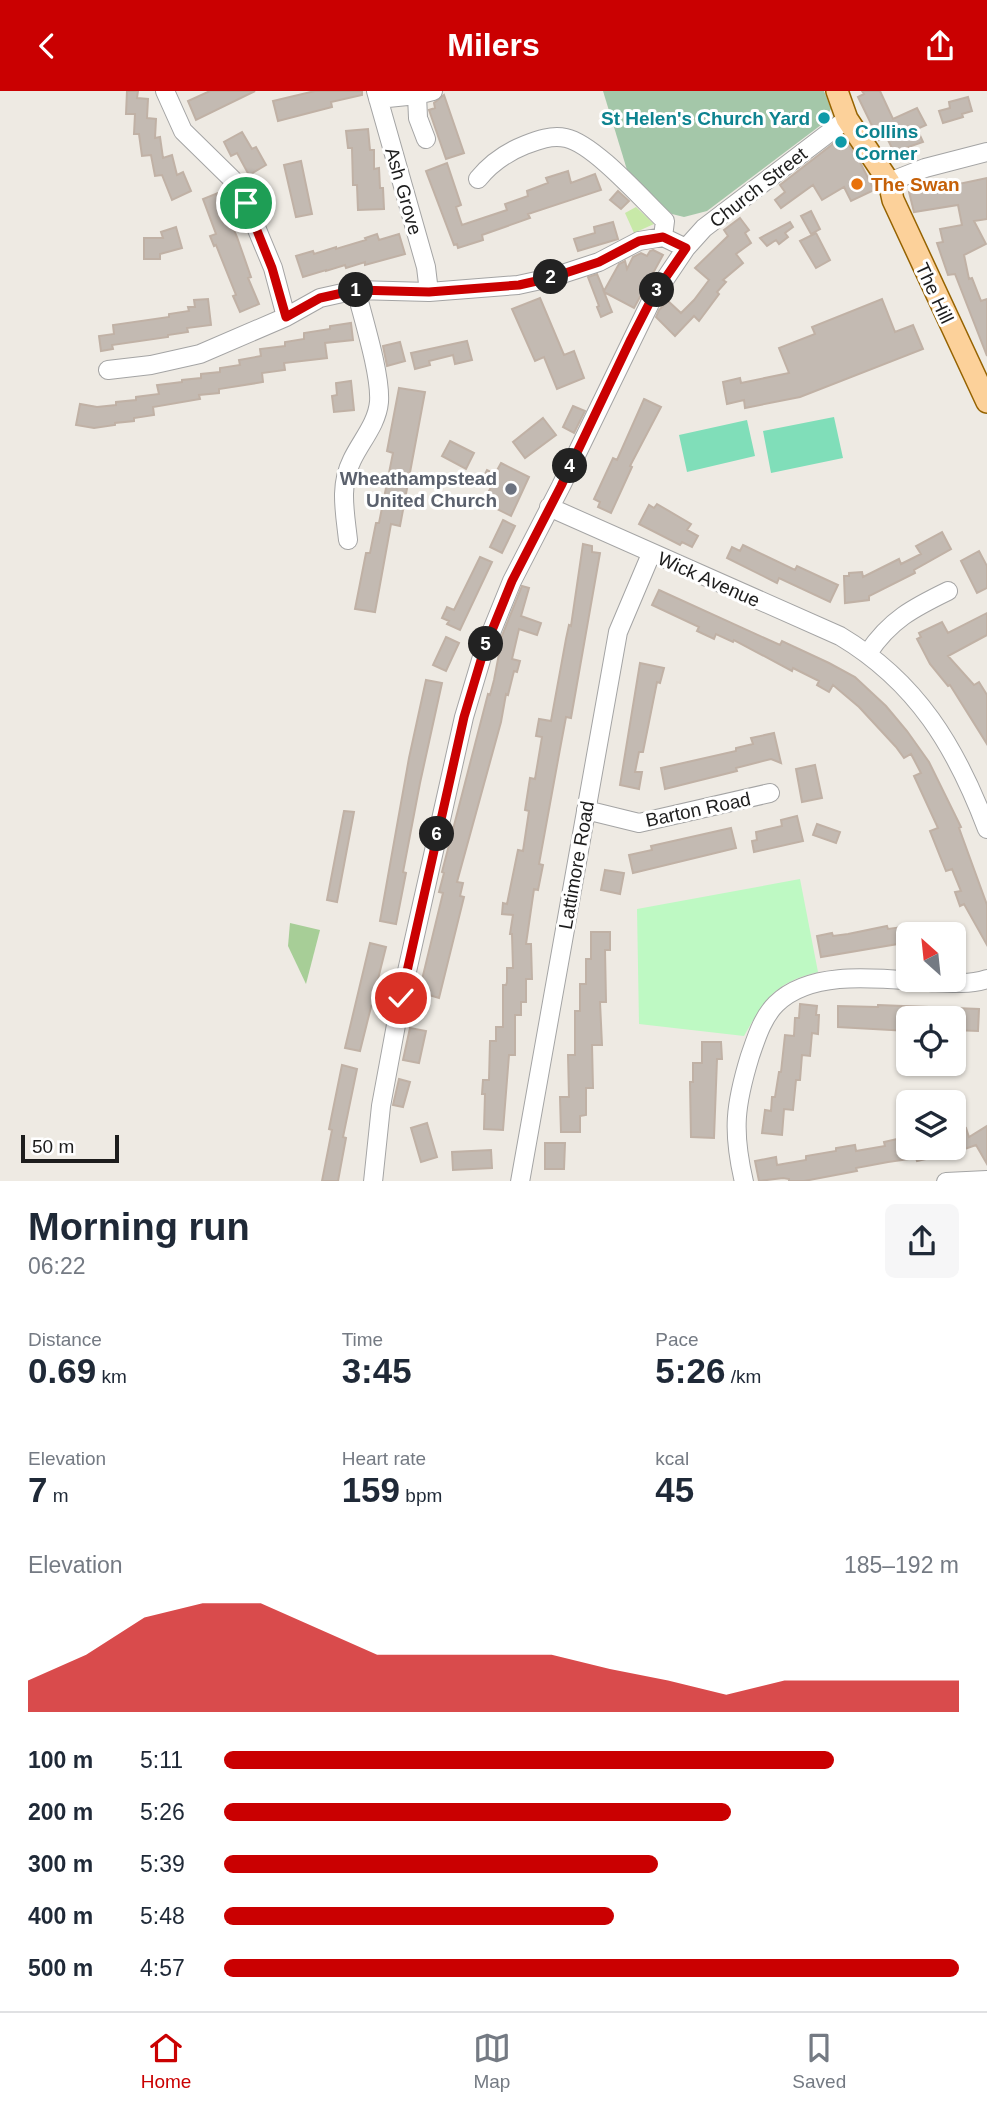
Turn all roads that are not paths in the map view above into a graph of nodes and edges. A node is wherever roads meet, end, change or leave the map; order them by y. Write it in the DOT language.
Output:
graph roads {
  1 [pos="836,91"];
  2 [pos="167,92"];
  3 [pos="425,93"];
  4 [pos="377,95"];
  5 [pos="847,120"];
  6 [pos="426,139"];
  7 [pos="987,152"];
  8 [pos="478,179"];
  9 [pos="889,182"];
  10 [pos="663,237"];
  11 [pos="686,248"];
  12 [pos="356,290"];
  13 [pos="429,292"];
  14 [pos="286,317"];
  15 [pos="108,370"];
  16 [pos="987,402"];
  17 [pos="550,507"];
  18 [pos="348,540"];
  19 [pos="651,554"];
  20 [pos="948,591"];
  21 [pos="868,653"];
  22 [pos="770,793"];
  23 [pos="586,810"];
  24 [pos="987,829"];
  25 [pos="987,979"];
  26 [pos="987,1180"];
  27 [pos="373,1181"];
  28 [pos="520,1181"];
  29 [pos="744,1181"];
  30 [pos="946,1181"];
  1 -- 5 [label="main road, The Hill"];
  2 -- 14 [label="street"];
  3 -- 4 [label="street"];
  3 -- 6 [label="street"];
  4 -- 13 [label="street, Ash Grove"];
  5 -- 9 [label="main road, The Hill"];
  5 -- 11 [label="street, Church Street"];
  7 -- 9 [label="street"];
  8 -- 10 [label="street"];
  9 -- 16 [label="main road, The Hill"];
  10 -- 11 [label="street"];
  10 -- 13 [label="street"];
  11 -- 17 [label="street, Church Street"];
  12 -- 13 [label="street"];
  12 -- 14 [label="street"];
  12 -- 18 [label="street"];
  14 -- 15 [label="street"];
  17 -- 19 [label="street, Wick Avenue"];
  17 -- 27 [label="street, Church Street"];
  19 -- 21 [label="street, Wick Avenue"];
  19 -- 23 [label="street, Lattimore Road"];
  20 -- 21 [label="street"];
  21 -- 24 [label="street, Wick Avenue"];
  22 -- 23 [label="street, Barton Road"];
  23 -- 28 [label="street, Lattimore Road"];
  25 -- 29 [label="street"];
  26 -- 30 [label="street"];
}
